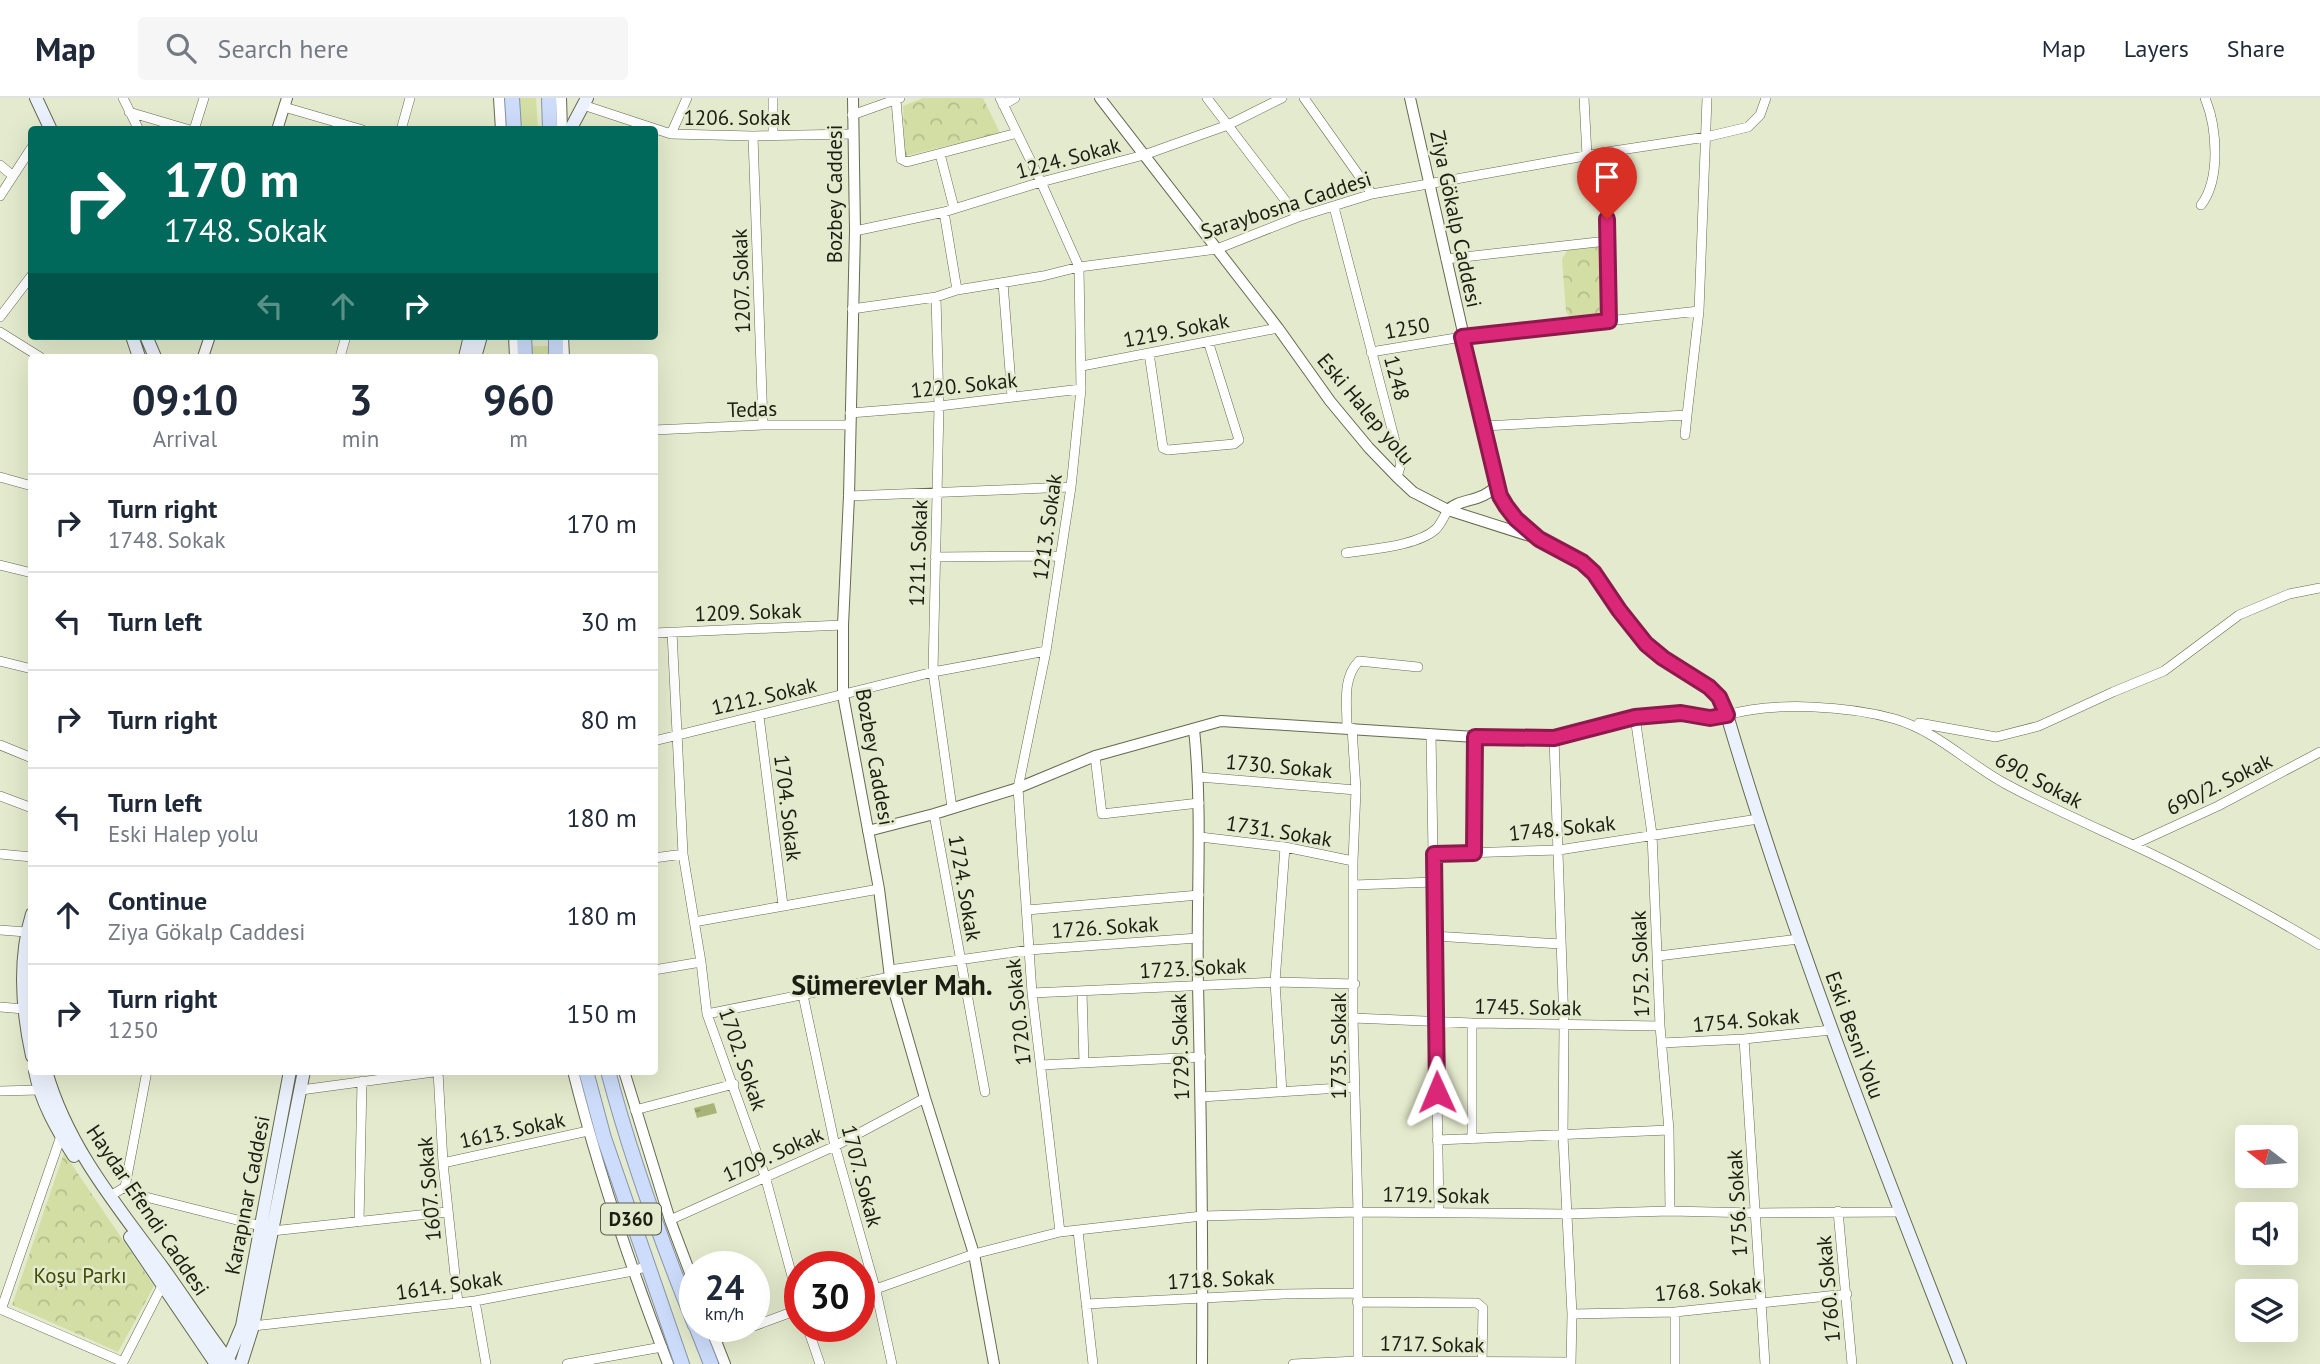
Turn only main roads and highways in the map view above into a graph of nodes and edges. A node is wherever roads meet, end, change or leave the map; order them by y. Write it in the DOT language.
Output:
graph roads {
  1 [pos="28,98"];
  2 [pos="36,98"];
  3 [pos="512,98"];
  4 [pos="549,98"];
  5 [pos="585,102"];
  6 [pos="40,126"];
  7 [pos="49,126"];
  8 [pos="513,126"];
  9 [pos="550,126"];
  10 [pos="572,126"];
  11 [pos="1727,715"];
  12 [pos="28,926"];
  13 [pos="28,1032"];
  14 [pos="36,1075"];
  15 [pos="47,1075"];
  16 [pos="289,1075"];
  17 [pos="303,1075"];
  18 [pos="587,1075"];
  19 [pos="609,1075"];
  20 [pos="267,1228"];
  21 [pos="679,1286"];
  22 [pos="702,1342"];
  23 [pos="228,1363"];
  24 [pos="682,1364"];
  25 [pos="711,1364"];
  26 [pos="1961,1364"];
  1 -- 6 [label="main road"];
  2 -- 7 [label="main road"];
  3 -- 8 [label="highway"];
  4 -- 9 [label="highway"];
  5 -- 10 [label="main road"];
  11 -- 26 [label="main road, Eski Besni Yolu"];
  12 -- 13 [label="main road"];
  14 -- 23 [label="main road, Haydar Efendi Caddesi"];
  15 -- 23 [label="main road, Haydar Efendi Caddesi"];
  16 -- 20 [label="main road, Karapınar Caddesi"];
  17 -- 20 [label="main road, Karapınar Caddesi"];
  18 -- 24 [label="highway, D360"];
  19 -- 21 [label="highway, D360"];
  20 -- 23 [label="main road, Karapınar Caddesi"];
  20 -- 23 [label="main road, Karapınar Caddesi"];
  22 -- 25 [label="highway, D360"];
}
